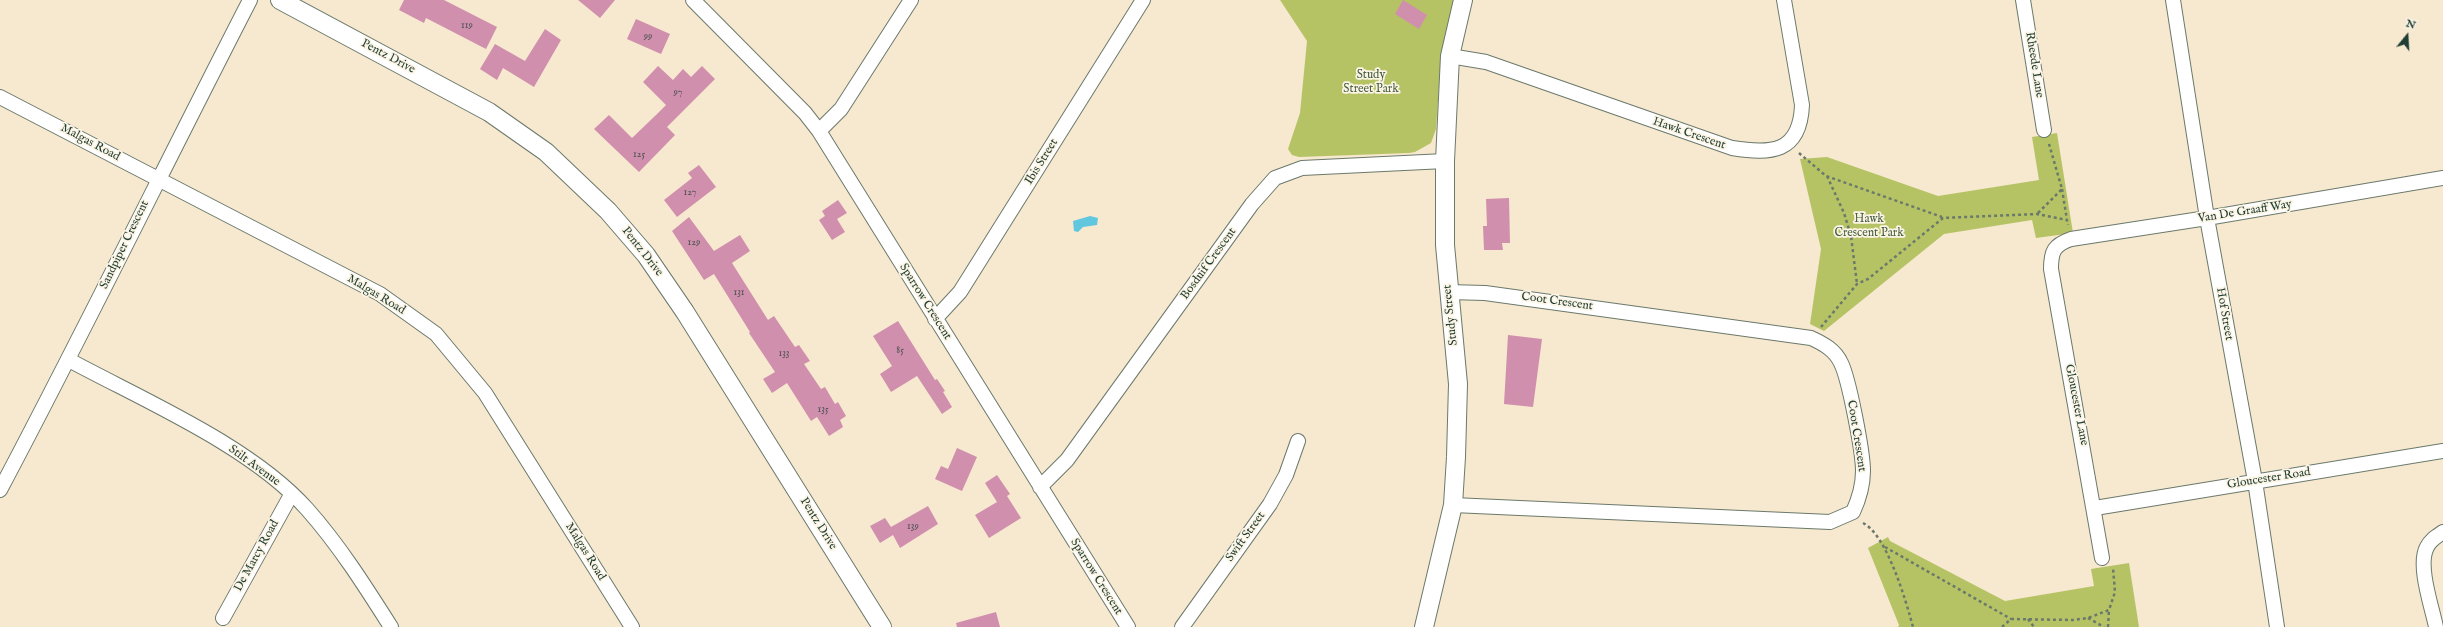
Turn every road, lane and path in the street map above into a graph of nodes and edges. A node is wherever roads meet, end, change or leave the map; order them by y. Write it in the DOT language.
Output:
graph roads {
  1 [pos="250,0"];
  2 [pos="280,0"];
  3 [pos="692,0"];
  4 [pos="911,0"];
  5 [pos="1143,0"];
  6 [pos="1463,0"];
  7 [pos="1784,0"];
  8 [pos="2023,0"];
  9 [pos="2173,0"];
  10 [pos="1450,56"];
  11 [pos="0,97"];
  12 [pos="2044,130"];
  13 [pos="818,131"];
  14 [pos="1787,144"];
  15 [pos="1444,161"];
  16 [pos="1826,176"];
  17 [pos="2443,178"];
  18 [pos="158,179"];
  19 [pos="2062,188"];
  20 [pos="2038,214"];
  21 [pos="1943,218"];
  22 [pos="2207,218"];
  23 [pos="2067,220"];
  24 [pos="2071,239"];
  25 [pos="2052,252"];
  26 [pos="1858,284"];
  27 [pos="1448,292"];
  28 [pos="935,319"];
  29 [pos="1814,340"];
  30 [pos="69,360"];
  31 [pos="1298,441"];
  32 [pos="2443,451"];
  33 [pos="2255,481"];
  34 [pos="1040,487"];
  35 [pos="0,490"];
  36 [pos="291,494"];
  37 [pos="1453,505"];
  38 [pos="2095,508"];
  39 [pos="1853,512"];
  40 [pos="2443,532"];
  41 [pos="1885,547"];
  42 [pos="2107,560"];
  43 [pos="2109,610"];
  44 [pos="222,618"];
  45 [pos="2088,618"];
  46 [pos="2011,619"];
  47 [pos="2028,619"];
  48 [pos="391,627"];
  49 [pos="632,627"];
  50 [pos="882,627"];
  51 [pos="1128,627"];
  52 [pos="1182,627"];
  53 [pos="1424,627"];
  54 [pos="1913,627"];
  55 [pos="2002,627"];
  56 [pos="2034,627"];
  57 [pos="2104,627"];
  58 [pos="2108,627"];
  59 [pos="2277,627"];
  60 [pos="2436,627"];
  1 -- 18 [label="street, Sandpiper Crescent"];
  2 -- 50 [label="street, Pentz Drive"];
  3 -- 13 [label="street, Sparrow Crescent"];
  4 -- 13 [label="street"];
  5 -- 28 [label="street, Ibis Street"];
  6 -- 10 [label="street, Study Street"];
  7 -- 14 [label="street"];
  8 -- 12 [label="street, Rheede Lane"];
  9 -- 22 [label="street, Hof Street"];
  10 -- 14 [label="street, Hawk Crescent"];
  10 -- 15 [label="street, Study Street"];
  11 -- 18 [label="street, Malgas Road"];
  12 -- 19 [label="path"];
  13 -- 28 [label="street, Sparrow Crescent"];
  14 -- 16 [label="path"];
  15 -- 27 [label="street, Study Street"];
  15 -- 34 [label="street, Bosduif Crescent"];
  16 -- 21 [label="path"];
  16 -- 26 [label="path"];
  17 -- 22 [label="street, Van De Graaff Way"];
  18 -- 30 [label="street, Sandpiper Crescent"];
  18 -- 49 [label="street, Malgas Road"];
  19 -- 20 [label="path"];
  19 -- 23 [label="path"];
  20 -- 21 [label="path"];
  20 -- 23 [label="path"];
  21 -- 26 [label="path"];
  22 -- 24 [label="street, Van De Graaff Way"];
  22 -- 33 [label="street, Hof Street"];
  23 -- 24 [label="path"];
  24 -- 25 [label="street, Van De Graaff Way"];
  25 -- 38 [label="street, Gloucester Lane"];
  26 -- 29 [label="path"];
  27 -- 29 [label="street, Coot Crescent"];
  27 -- 37 [label="street, Study Street"];
  28 -- 34 [label="street, Sparrow Crescent"];
  29 -- 39 [label="street, Coot Crescent"];
  30 -- 35 [label="street, Sandpiper Crescent"];
  30 -- 36 [label="street, Stilt Avenue"];
  31 -- 52 [label="street, Swift Street"];
  32 -- 33 [label="street, Gloucester Road"];
  33 -- 38 [label="street, Gloucester Road"];
  33 -- 59 [label="street, Hof Street"];
  34 -- 51 [label="street, Sparrow Crescent"];
  36 -- 44 [label="street, De Marcy Road"];
  36 -- 48 [label="street, Stilt Avenue"];
  37 -- 39 [label="street"];
  37 -- 53 [label="street, Study Street"];
  38 -- 42 [label="street, Gloucester Lane"];
  39 -- 41 [label="path"];
  40 -- 60 [label="street"];
  41 -- 46 [label="path"];
  41 -- 54 [label="path"];
  42 -- 43 [label="path"];
  43 -- 45 [label="path"];
  43 -- 58 [label="path"];
  45 -- 47 [label="path"];
  45 -- 57 [label="path"];
  46 -- 47 [label="path"];
  46 -- 55 [label="path"];
  47 -- 56 [label="path"];
}
